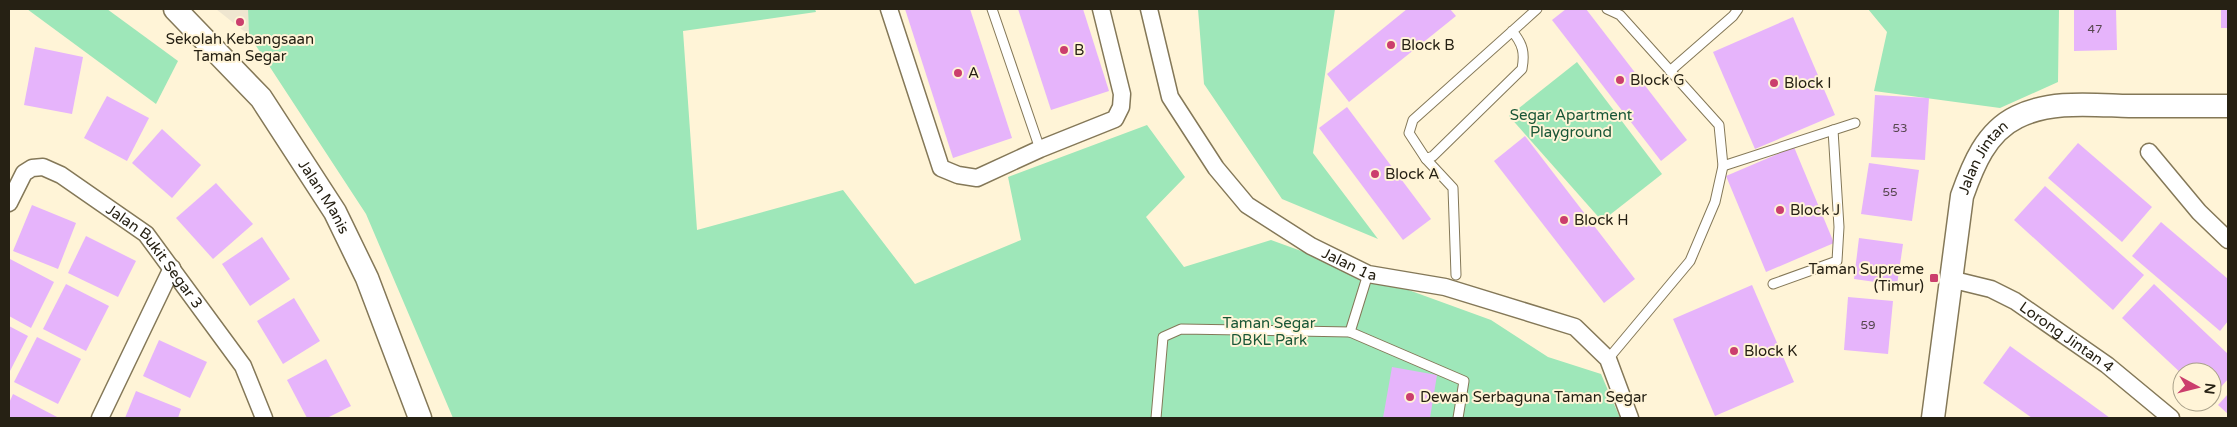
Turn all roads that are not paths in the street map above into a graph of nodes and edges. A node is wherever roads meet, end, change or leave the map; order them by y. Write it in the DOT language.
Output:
graph roads {
  1 [pos="175,9"];
  2 [pos="889,9"];
  3 [pos="992,9"];
  4 [pos="1101,9"];
  5 [pos="1149,9"];
  6 [pos="1537,9"];
  7 [pos="1607,9"];
  8 [pos="1738,9"];
  9 [pos="1512,31"];
  10 [pos="1670,71"];
  11 [pos="2228,106"];
  12 [pos="1855,123"];
  13 [pos="1833,130"];
  14 [pos="1040,149"];
  15 [pos="2149,152"];
  16 [pos="1426,159"];
  17 [pos="1722,166"];
  18 [pos="9,203"];
  19 [pos="2228,240"];
  20 [pos="172,268"];
  21 [pos="1368,274"];
  22 [pos="1456,275"];
  23 [pos="1950,279"];
  24 [pos="1773,284"];
  25 [pos="1350,332"];
  26 [pos="1608,359"];
  27 [pos="100,418"];
  28 [pos="264,418"];
  29 [pos="420,418"];
  30 [pos="1156,418"];
  31 [pos="1458,418"];
  32 [pos="1630,418"];
  33 [pos="1933,418"];
  34 [pos="2171,418"];
  1 -- 29 [label="street, Jalan Manis"];
  2 -- 14 [label="street"];
  3 -- 14 [label="lane"];
  4 -- 14 [label="street"];
  5 -- 21 [label="street, Jalan 1a"];
  6 -- 9 [label="lane"];
  7 -- 10 [label="lane"];
  8 -- 10 [label="lane"];
  9 -- 16 [label="lane"];
  9 -- 16 [label="lane"];
  10 -- 17 [label="lane"];
  11 -- 23 [label="street, Jalan Jintan"];
  12 -- 13 [label="lane"];
  13 -- 17 [label="lane"];
  13 -- 24 [label="lane"];
  15 -- 19 [label="street"];
  16 -- 22 [label="lane"];
  17 -- 26 [label="lane"];
  18 -- 20 [label="street, Jalan Bukit Segar 3"];
  20 -- 27 [label="street"];
  20 -- 28 [label="street, Jalan Bukit Segar 3"];
  21 -- 25 [label="lane"];
  21 -- 26 [label="street, Jalan 1a"];
  23 -- 33 [label="street, Jalan Jintan"];
  23 -- 34 [label="street, Lorong Jintan 4"];
  25 -- 30 [label="lane"];
  25 -- 31 [label="lane"];
  26 -- 32 [label="street, Jalan 1a"];
}
